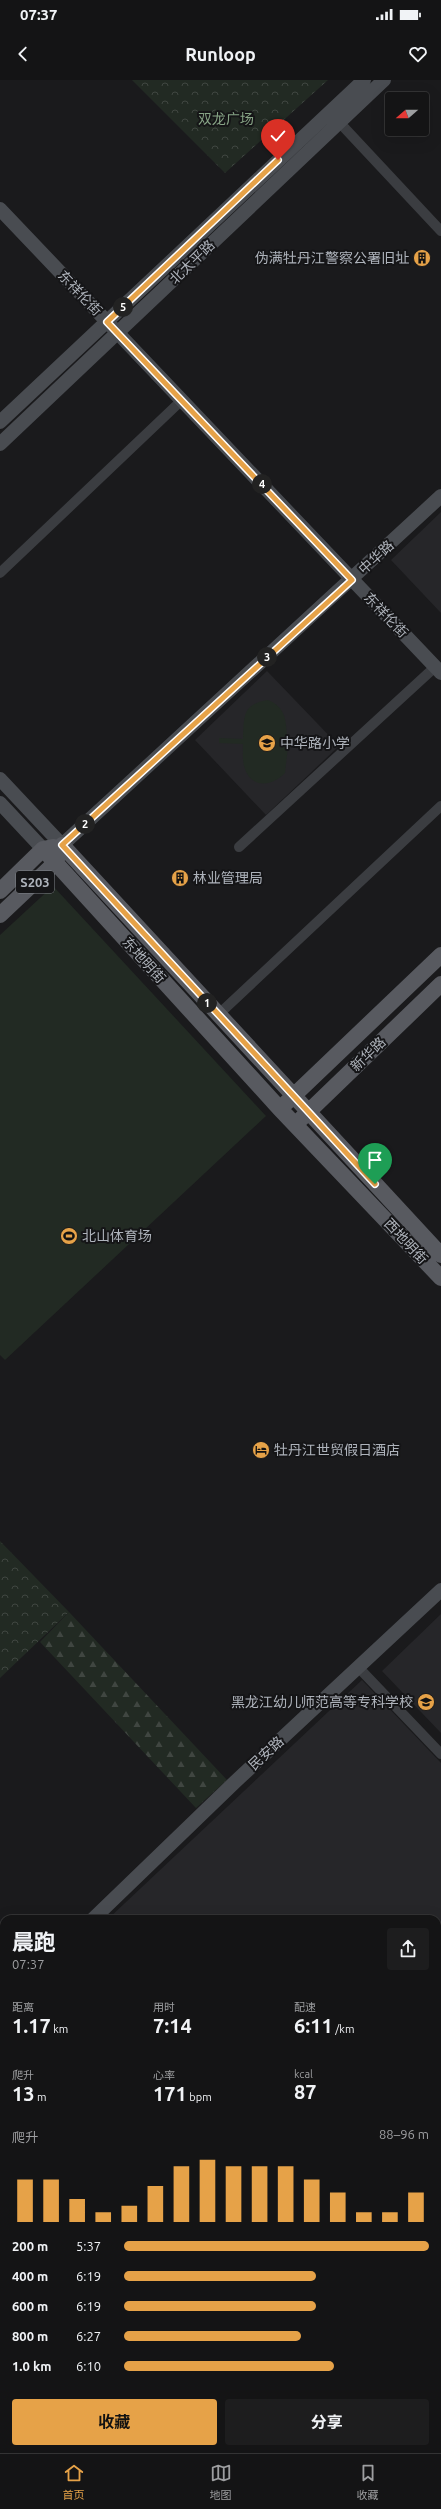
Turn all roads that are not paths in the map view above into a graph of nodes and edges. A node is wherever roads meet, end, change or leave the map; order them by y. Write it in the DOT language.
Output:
graph roads {
  1 [pos="364,80"];
  2 [pos="384,80"];
  3 [pos="339,122"];
  4 [pos="0,209"];
  5 [pos="441,231"];
  6 [pos="107,322"];
  7 [pos="118,333"];
  8 [pos="182,400"];
  9 [pos="0,422"];
  10 [pos="0,444"];
  11 [pos="441,496"];
  12 [pos="0,572"];
  13 [pos="352,580"];
  14 [pos="438,670"];
  15 [pos="0,779"];
  16 [pos="0,803"];
  17 [pos="441,806"];
  18 [pos="62,845"];
  19 [pos="239,847"];
  20 [pos="43,849"];
  21 [pos="56,862"];
  22 [pos="0,891"];
  23 [pos="0,915"];
  24 [pos="441,955"];
  25 [pos="441,984"];
  26 [pos="218,1015"];
  27 [pos="301,1104"];
  28 [pos="288,1117"];
  29 [pos="441,1255"];
  30 [pos="441,1278"];
  31 [pos="441,1590"];
  32 [pos="358,1667"];
  33 [pos="441,1754"];
  34 [pos="97,1915"];
  1 -- 6 [label="street, 北太平路"];
  2 -- 3 [label="street, 北太平路"];
  3 -- 5 [label="street"];
  3 -- 7 [label="street, 北太平路"];
  4 -- 6 [label="street, 东祥伦街"];
  6 -- 7 [label="street, 东祥伦街"];
  6 -- 9 [label="street, 北太平路"];
  7 -- 8 [label="street, 东祥伦街"];
  7 -- 10 [label="street, 北太平路"];
  8 -- 12 [label="street"];
  8 -- 13 [label="street, 东祥伦街"];
  11 -- 13 [label="street, 中华路"];
  13 -- 14 [label="street, 东祥伦街"];
  13 -- 18 [label="street, 中华路"];
  14 -- 19 [label="street"];
  15 -- 18 [label="street, 东地明街"];
  16 -- 20 [label="street, 东地明街"];
  17 -- 26 [label="street"];
  18 -- 20 [label="main road"];
  18 -- 21 [label="main road, S203"];
  18 -- 26 [label="main road, 东地明街"];
  20 -- 21 [label="main road, 东地明街 / S203"];
  20 -- 22 [label="main road, S203"];
  21 -- 23 [label="main road, S203"];
  21 -- 28 [label="main road, 东地明街 / S203"];
  24 -- 27 [label="main road"];
  25 -- 27 [label="main road, 新华路"];
  26 -- 27 [label="main road, 东地明街"];
  27 -- 28 [label="main road, 新华路"];
  27 -- 28 [label="main road"];
  27 -- 29 [label="main road, 西地明街"];
  28 -- 30 [label="main road, 西地明街 / S203"];
  31 -- 32 [label="street, 民安路"];
  32 -- 33 [label="street"];
  32 -- 34 [label="street, 民安路"];
}
